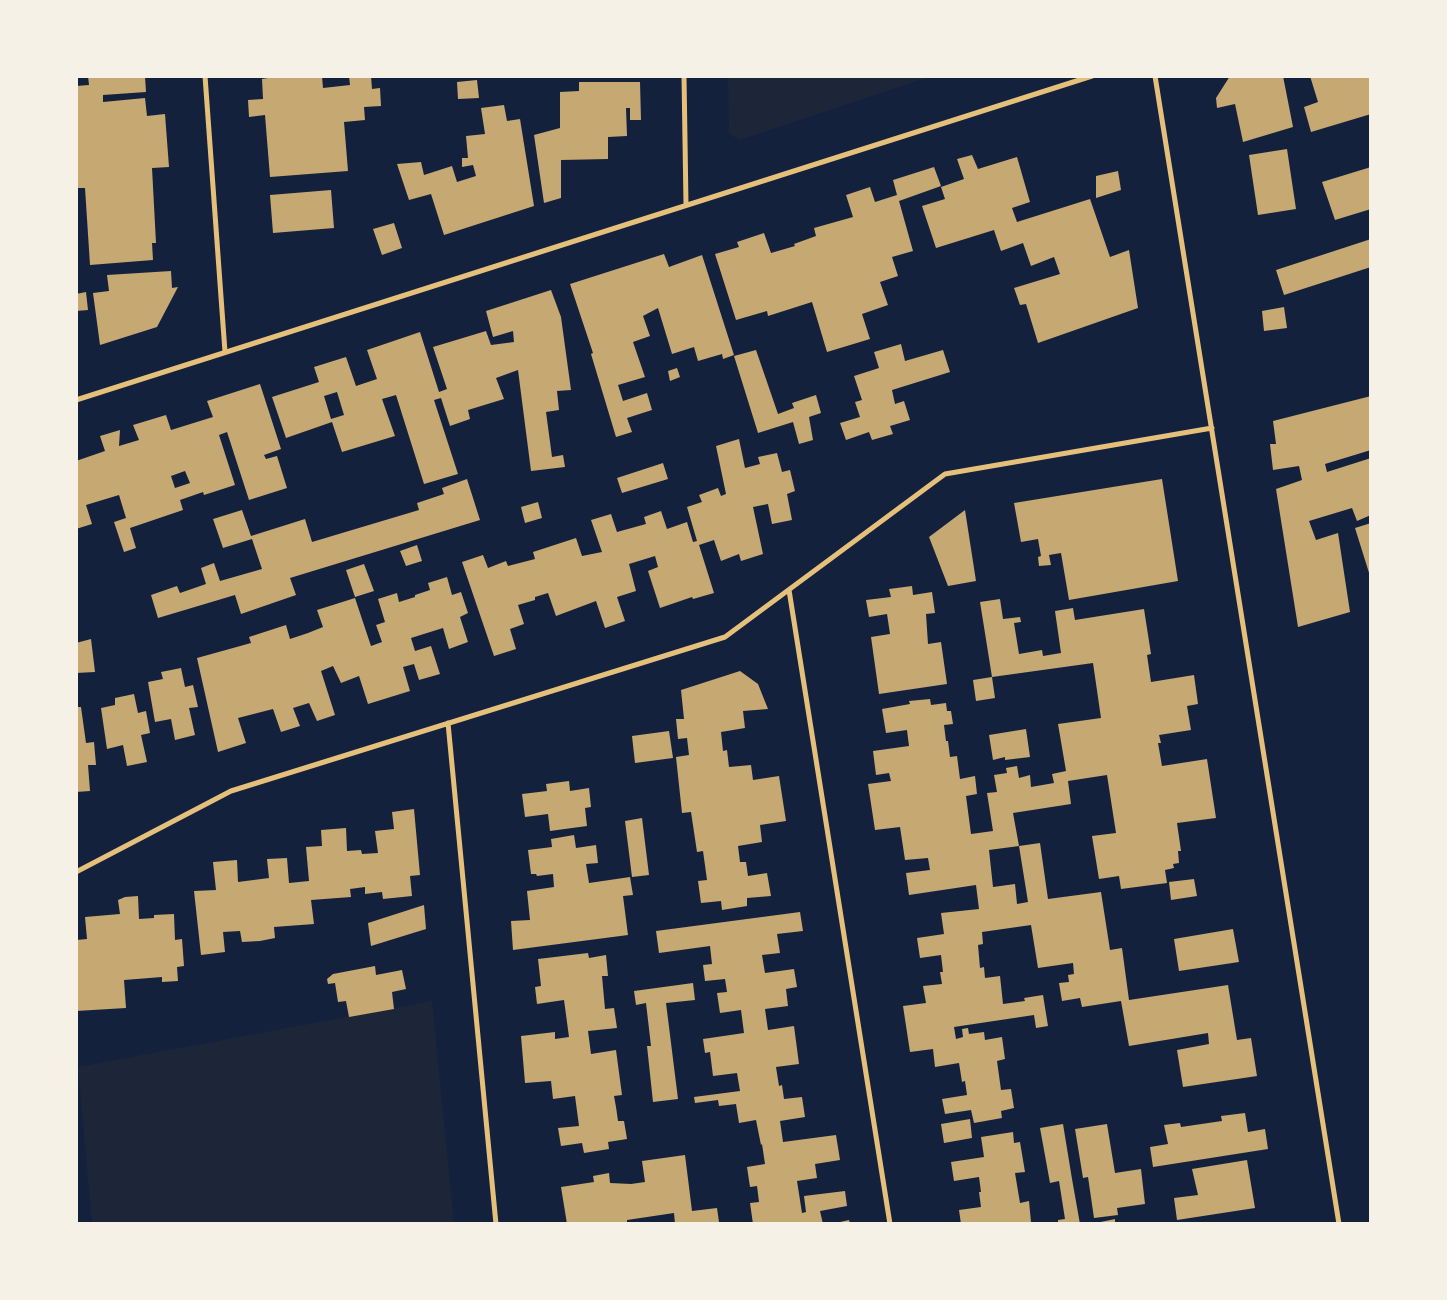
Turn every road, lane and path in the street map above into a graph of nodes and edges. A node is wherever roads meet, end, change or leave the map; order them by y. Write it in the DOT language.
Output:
graph roads {
  1 [pos="205,76"];
  2 [pos="684,76"];
  3 [pos="1092,76"];
  4 [pos="1155,76"];
  5 [pos="686,205"];
  6 [pos="225,352"];
  7 [pos="76,400"];
  8 [pos="1212,428"];
  9 [pos="789,590"];
  10 [pos="448,724"];
  11 [pos="76,872"];
  12 [pos="496,1224"];
  13 [pos="890,1224"];
  14 [pos="1339,1224"];
  1 -- 6 [label="street"];
  2 -- 5 [label="street"];
  3 -- 5 [label="street"];
  4 -- 8 [label="street"];
  5 -- 6 [label="street"];
  6 -- 7 [label="street"];
  8 -- 9 [label="street"];
  8 -- 14 [label="street"];
  9 -- 10 [label="street"];
  9 -- 13 [label="street"];
  10 -- 11 [label="street"];
  10 -- 12 [label="street"];
}
